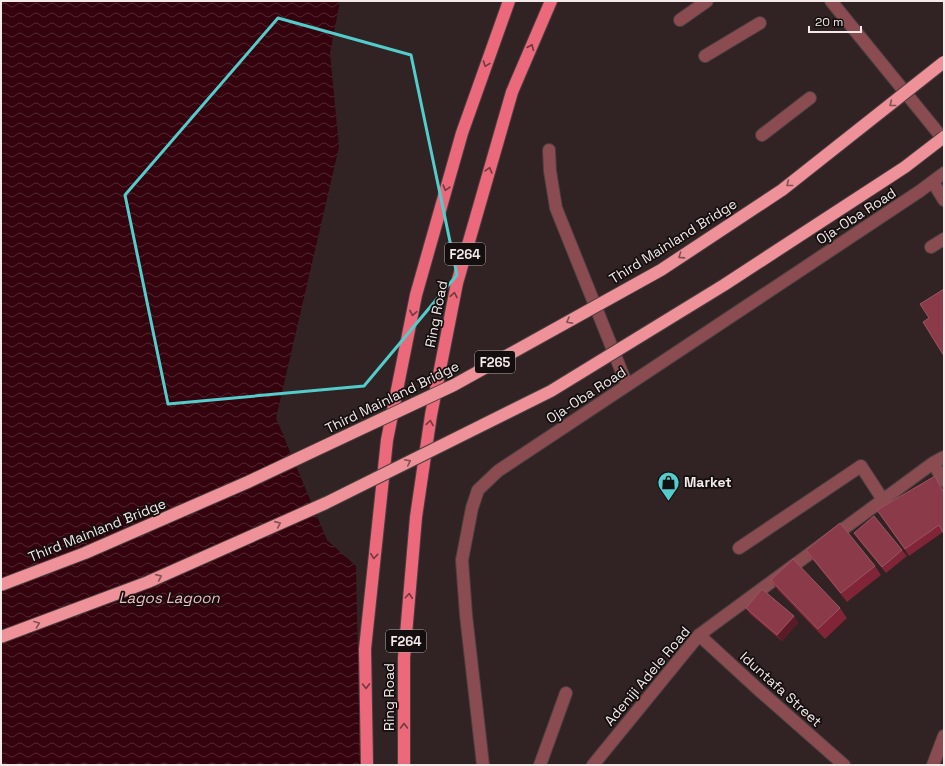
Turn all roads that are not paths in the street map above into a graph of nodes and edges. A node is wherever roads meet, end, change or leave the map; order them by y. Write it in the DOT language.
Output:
graph roads {
  1 [pos="509,1"];
  2 [pos="551,1"];
  3 [pos="707,1"];
  4 [pos="831,1"];
  5 [pos="680,20"];
  6 [pos="760,23"];
  7 [pos="705,56"];
  8 [pos="944,62"];
  9 [pos="810,98"];
  10 [pos="762,135"];
  11 [pos="944,136"];
  12 [pos="944,140"];
  13 [pos="549,150"];
  14 [pos="944,173"];
  15 [pos="933,182"];
  16 [pos="944,200"];
  17 [pos="944,239"];
  18 [pos="931,247"];
  19 [pos="627,385"];
  20 [pos="944,457"];
  21 [pos="933,462"];
  22 [pos="944,481"];
  23 [pos="883,500"];
  24 [pos="739,548"];
  25 [pos="1,585"];
  26 [pos="699,635"];
  27 [pos="1,637"];
  28 [pos="566,693"];
  29 [pos="944,736"];
  30 [pos="367,765"];
  31 [pos="404,765"];
  32 [pos="483,765"];
  33 [pos="540,765"];
  34 [pos="593,765"];
  35 [pos="844,765"];
  36 [pos="933,765"];
  1 -- 30 [label="main road, Ring Road / F264, one-way"];
  31 -- 2 [label="main road, Ring Road / F264, one-way"];
  3 -- 5 [label="street"];
  4 -- 12 [label="street"];
  6 -- 7 [label="street"];
  8 -- 25 [label="highway, Third Mainland Bridge / F265, one-way, bridge"];
  9 -- 10 [label="street"];
  27 -- 11 [label="highway, one-way, bridge"];
  13 -- 19 [label="street"];
  14 -- 15 [label="street, Oja-Oba Road"];
  15 -- 16 [label="street"];
  15 -- 19 [label="street, Oja-Oba Road"];
  17 -- 18 [label="street"];
  19 -- 32 [label="street, Oja-Oba Road"];
  20 -- 21 [label="street, Adeniji Adele Road"];
  21 -- 22 [label="street"];
  21 -- 23 [label="street, Adeniji Adele Road"];
  23 -- 24 [label="street"];
  23 -- 26 [label="street, Adeniji Adele Road"];
  26 -- 34 [label="street, Adeniji Adele Road"];
  26 -- 35 [label="street, Iduntafa Street"];
  28 -- 33 [label="street"];
  29 -- 36 [label="street"];
}
